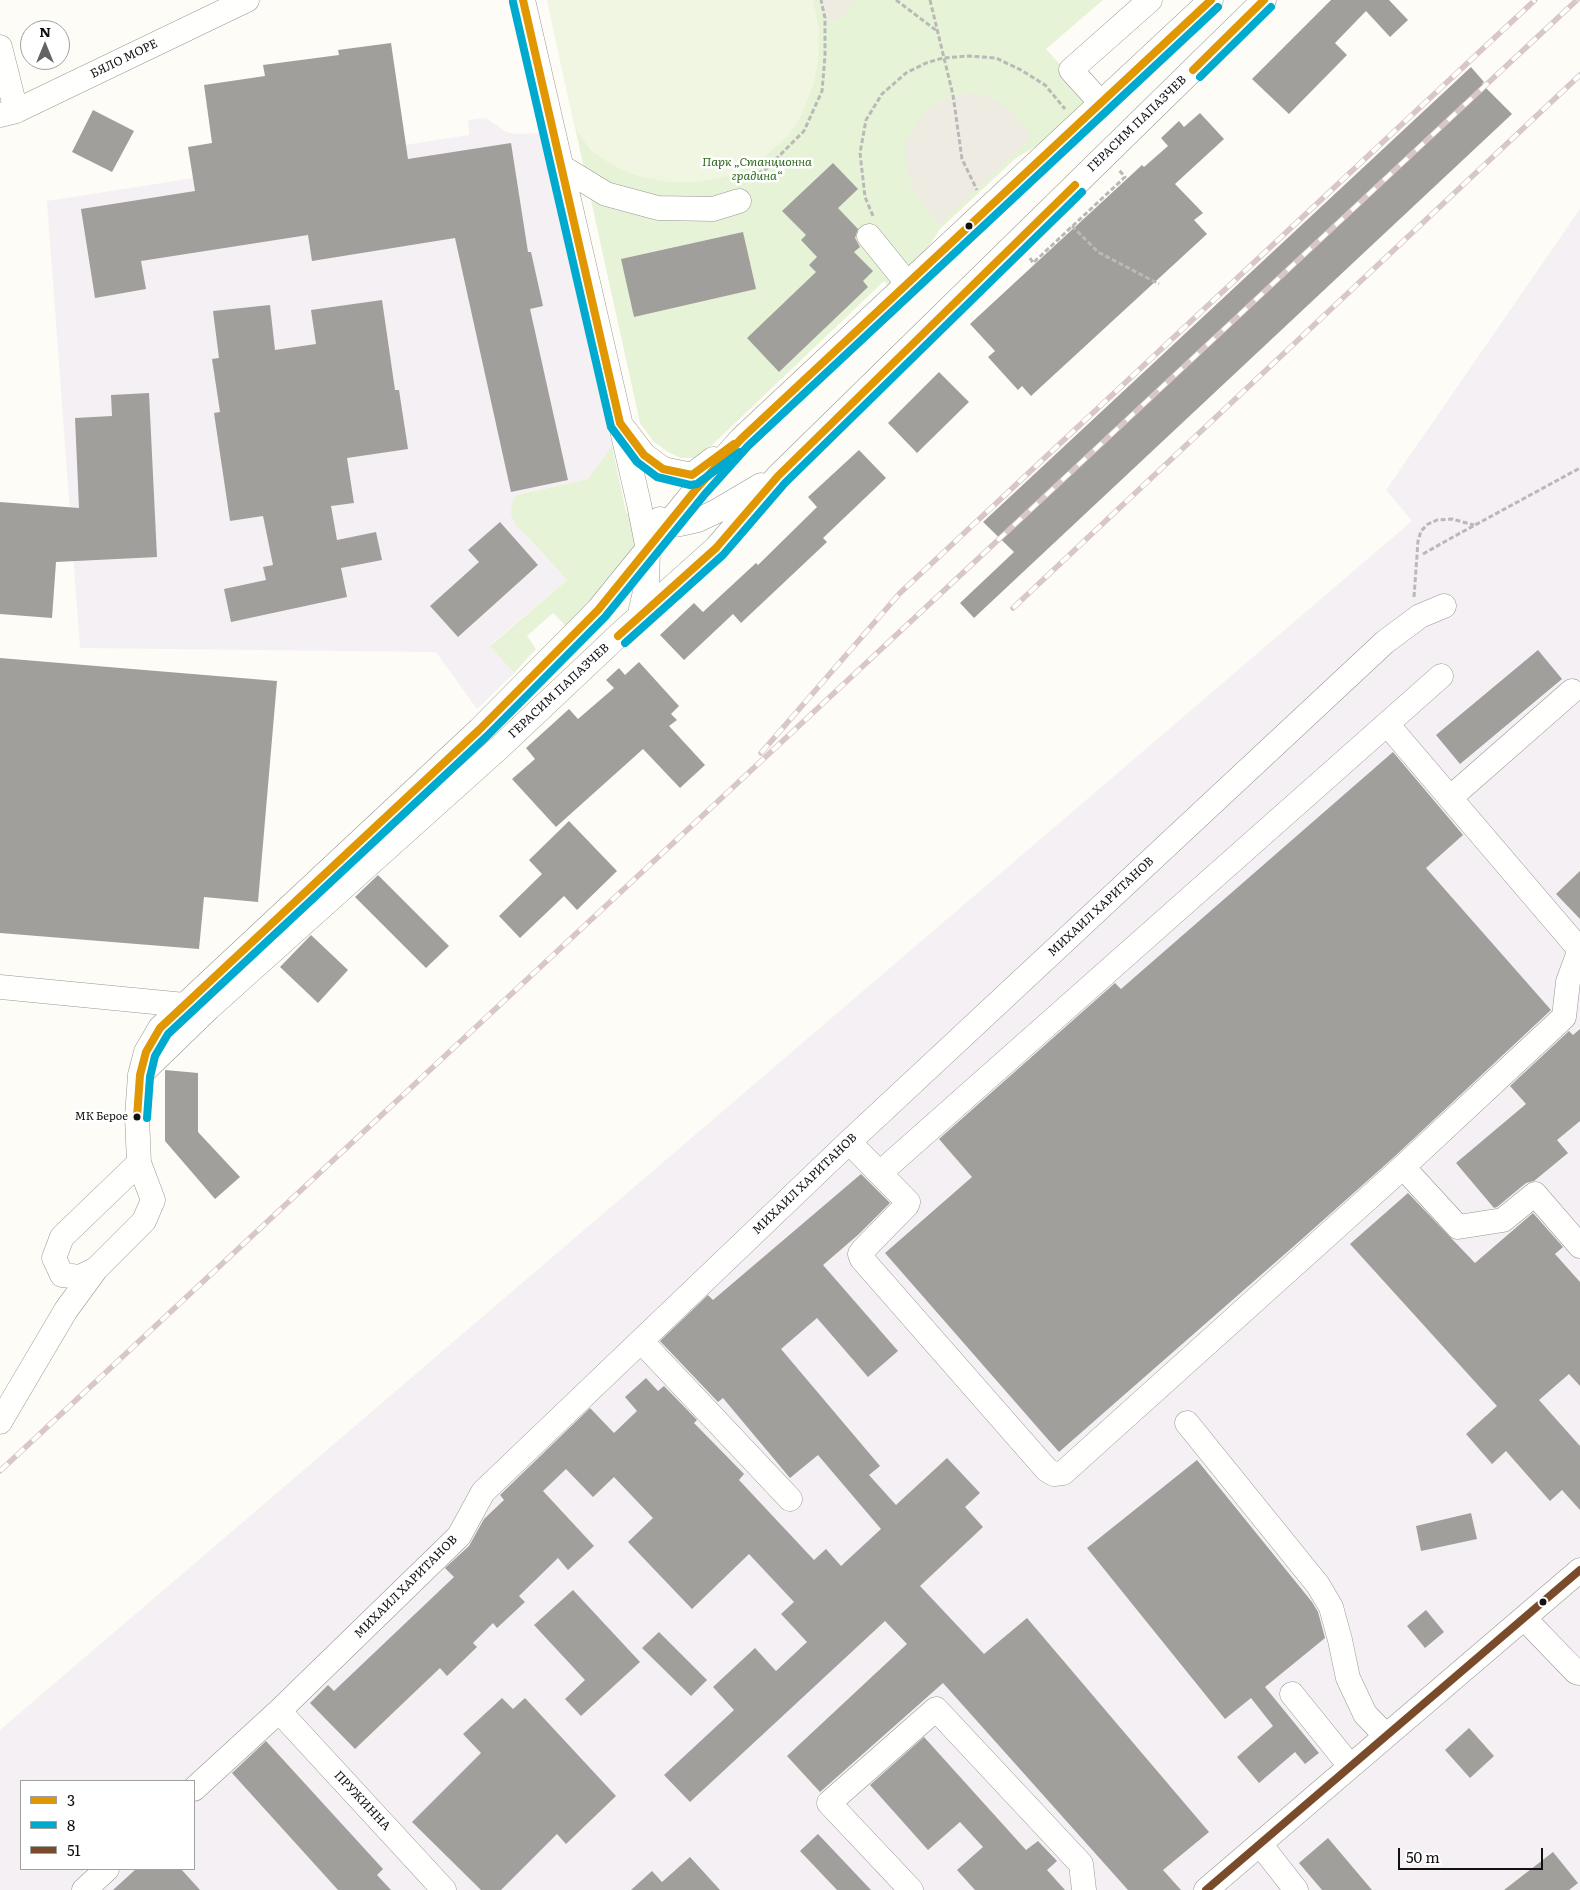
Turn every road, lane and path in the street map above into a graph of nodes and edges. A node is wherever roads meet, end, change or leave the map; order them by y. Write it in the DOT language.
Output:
graph roads {
  1 [pos="247,0"];
  2 [pos="523,0"];
  3 [pos="821,0"];
  4 [pos="896,0"];
  5 [pos="930,0"];
  6 [pos="1150,0"];
  7 [pos="1211,0"];
  8 [pos="1264,0"];
  9 [pos="937,32"];
  10 [pos="0,47"];
  11 [pos="943,58"];
  12 [pos="1101,103"];
  13 [pos="1066,110"];
  14 [pos="8,113"];
  15 [pos="560,166"];
  16 [pos="1126,177"];
  17 [pos="739,201"];
  18 [pos="988,208"];
  19 [pos="1072,226"];
  20 [pos="871,228"];
  21 [pos="1017,243"];
  22 [pos="908,283"];
  23 [pos="1159,284"];
  24 [pos="620,423"];
  25 [pos="741,439"];
  26 [pos="1580,468"];
  27 [pos="778,476"];
  28 [pos="639,504"];
  29 [pos="669,523"];
  30 [pos="1475,525"];
  31 [pos="648,550"];
  32 [pos="1423,554"];
  33 [pos="1444,606"];
  34 [pos="639,618"];
  35 [pos="1412,621"];
  36 [pos="1441,676"];
  37 [pos="1572,691"];
  38 [pos="1387,724"];
  39 [pos="479,730"];
  40 [pos="500,747"];
  41 [pos="1450,798"];
  42 [pos="1580,950"];
  43 [pos="0,987"];
  44 [pos="186,1004"];
  45 [pos="209,1008"];
  46 [pos="140,1075"];
  47 [pos="848,1142"];
  48 [pos="139,1163"];
  49 [pos="1403,1167"];
  50 [pos="880,1172"];
  51 [pos="1580,1246"];
  52 [pos="96,1269"];
  53 [pos="641,1341"];
  54 [pos="0,1422"];
  55 [pos="1187,1423"];
  56 [pos="790,1499"];
  57 [pos="1580,1570"];
  58 [pos="1524,1618"];
  59 [pos="1580,1673"];
  60 [pos="1292,1694"];
  61 [pos="279,1711"];
  62 [pos="1386,1736"];
  63 [pos="1350,1766"];
  64 [pos="195,1788"];
  65 [pos="1260,1844"];
  66 [pos="106,1870"];
  67 [pos="84,1890"];
  68 [pos="444,1890"];
  69 [pos="911,1890"];
  70 [pos="1084,1890"];
  71 [pos="1206,1890"];
  72 [pos="1296,1890"];
  1 -- 14 [label="street, БЯЛО МОРЕ"];
  2 -- 15 [label="street"];
  3 -- 17 [label="path"];
  4 -- 9 [label="path"];
  5 -- 9 [label="path"];
  6 -- 12 [label="street"];
  7 -- 12 [label="street"];
  8 -- 21 [label="street, ГЕРАСИМ ПАПАЗЧЕВ"];
  9 -- 11 [label="path"];
  10 -- 14 [label="street"];
  11 -- 13 [label="path"];
  11 -- 18 [label="path"];
  11 -- 20 [label="path"];
  12 -- 18 [label="street"];
  15 -- 17 [label="street"];
  15 -- 24 [label="street"];
  16 -- 19 [label="path"];
  18 -- 22 [label="street"];
  19 -- 21 [label="path"];
  19 -- 23 [label="path"];
  20 -- 22 [label="street"];
  21 -- 27 [label="street, ГЕРАСИМ ПАПАЗЧЕВ"];
  22 -- 25 [label="street"];
  24 -- 25 [label="street"];
  24 -- 28 [label="street"];
  25 -- 29 [label="street"];
  26 -- 30 [label="path"];
  27 -- 29 [label="street"];
  27 -- 34 [label="street, ГЕРАСИМ ПАПАЗЧЕВ"];
  28 -- 29 [label="street"];
  28 -- 31 [label="street"];
  29 -- 31 [label="street"];
  30 -- 32 [label="path"];
  30 -- 35 [label="path"];
  31 -- 34 [label="street"];
  31 -- 39 [label="street"];
  33 -- 35 [label="street, МИХАИЛ ХАРИТАНОВ"];
  34 -- 40 [label="street, ГЕРАСИМ ПАПАЗЧЕВ"];
  35 -- 47 [label="street, МИХАИЛ ХАРИТАНОВ"];
  36 -- 38 [label="street"];
  37 -- 41 [label="street"];
  38 -- 41 [label="street"];
  38 -- 50 [label="street"];
  39 -- 40 [label="street"];
  39 -- 44 [label="street"];
  40 -- 45 [label="street, ГЕРАСИМ ПАПАЗЧЕВ"];
  41 -- 42 [label="street"];
  42 -- 49 [label="street"];
  43 -- 44 [label="street"];
  44 -- 45 [label="street"];
  44 -- 46 [label="street"];
  45 -- 46 [label="street, ГЕРАСИМ ПАПАЗЧЕВ"];
  46 -- 48 [label="street"];
  47 -- 50 [label="street"];
  47 -- 53 [label="street, МИХАИЛ ХАРИТАНОВ"];
  48 -- 52 [label="street"];
  48 -- 52 [label="street"];
  49 -- 50 [label="street"];
  49 -- 51 [label="street"];
  52 -- 54 [label="street"];
  53 -- 56 [label="street"];
  53 -- 61 [label="street, МИХАИЛ ХАРИТАНОВ"];
  55 -- 62 [label="street"];
  57 -- 58 [label="street"];
  58 -- 59 [label="street"];
  58 -- 62 [label="street"];
  60 -- 63 [label="street"];
  61 -- 64 [label="street, МИХАИЛ ХАРИТАНОВ"];
  61 -- 68 [label="street, ПРУЖИННА"];
  62 -- 63 [label="street"];
  63 -- 65 [label="street"];
  65 -- 71 [label="street"];
  65 -- 72 [label="street"];
  66 -- 67 [label="street"];
  69 -- 70 [label="street"];
}
